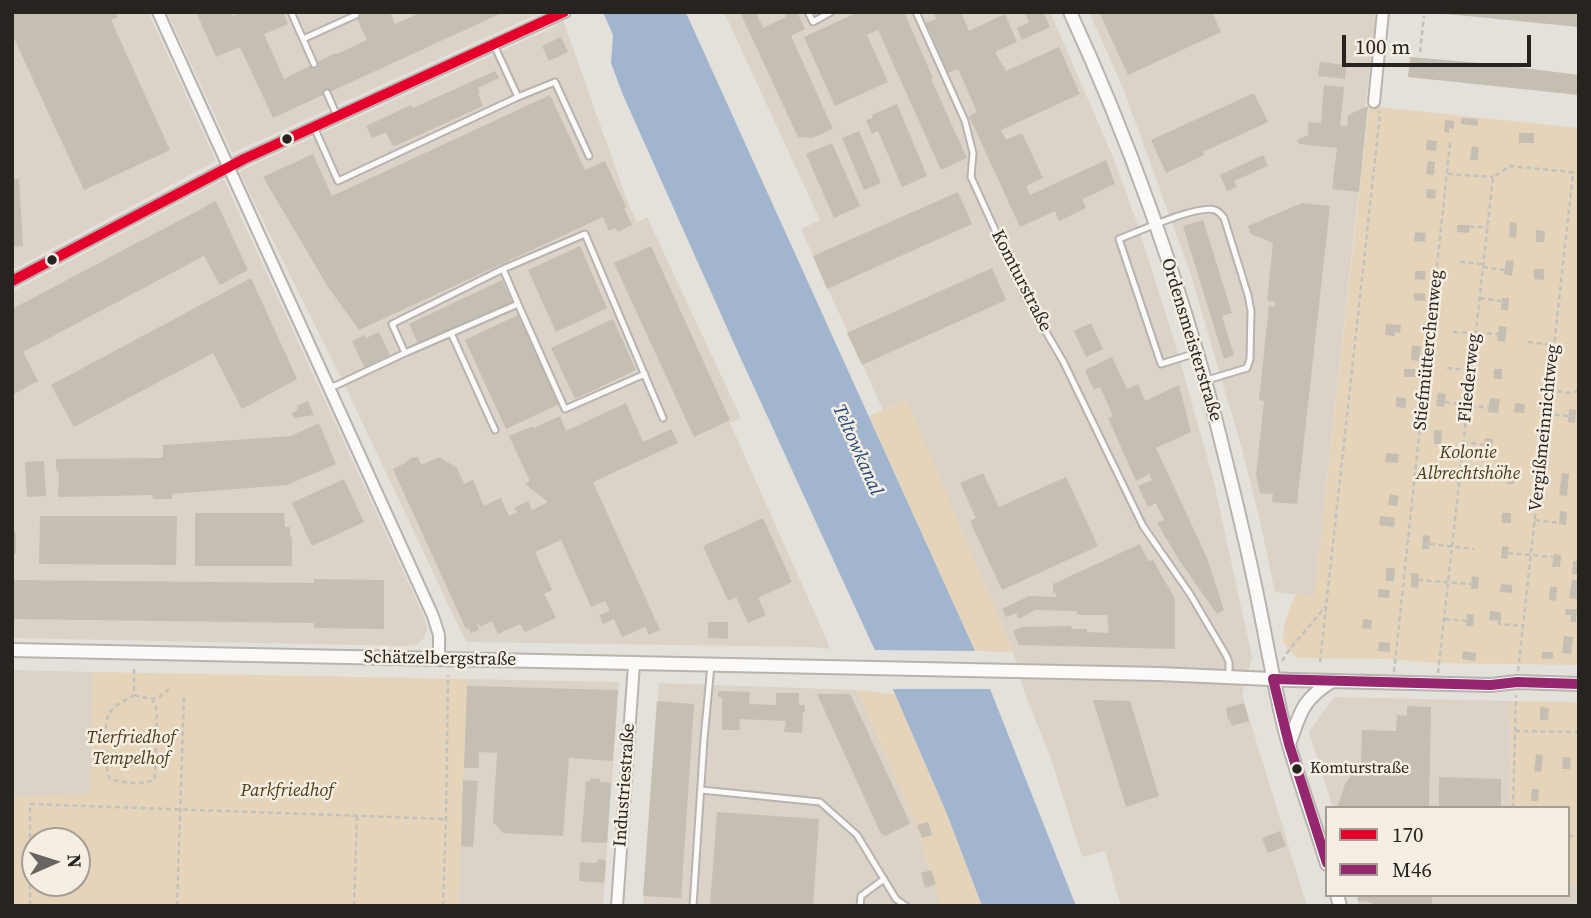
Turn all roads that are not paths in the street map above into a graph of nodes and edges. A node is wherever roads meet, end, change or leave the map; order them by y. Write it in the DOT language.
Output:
graph roads {
  1 [pos="158,12"];
  2 [pos="291,12"];
  3 [pos="808,12"];
  4 [pos="831,12"];
  5 [pos="916,12"];
  6 [pos="1070,12"];
  7 [pos="1383,12"];
  8 [pos="356,15"];
  9 [pos="559,15"];
  10 [pos="303,39"];
  11 [pos="494,44"];
  12 [pos="314,64"];
  13 [pos="327,93"];
  14 [pos="518,97"];
  15 [pos="1374,102"];
  16 [pos="337,116"];
  17 [pos="314,127"];
  18 [pos="589,156"];
  19 [pos="228,167"];
  20 [pos="1155,224"];
  21 [pos="503,270"];
  22 [pos="12,281"];
  23 [pos="518,304"];
  24 [pos="451,333"];
  25 [pos="405,353"];
  26 [pos="1196,353"];
  27 [pos="645,374"];
  28 [pos="1204,380"];
  29 [pos="329,387"];
  30 [pos="663,418"];
  31 [pos="495,430"];
  32 [pos="12,650"];
  33 [pos="439,659"];
  34 [pos="634,664"];
  35 [pos="711,665"];
  36 [pos="1229,678"];
  37 [pos="1273,679"];
  38 [pos="1332,681"];
  39 [pos="1579,684"];
  40 [pos="1289,744"];
  41 [pos="701,790"];
  42 [pos="1325,858"];
  43 [pos="884,879"];
  44 [pos="617,906"];
  45 [pos="693,906"];
  46 [pos="860,906"];
  47 [pos="906,906"];
  1 -- 19 [label="street"];
  2 -- 10 [label="lane"];
  3 -- 4 [label="lane"];
  5 -- 36 [label="lane, Komturstraße"];
  6 -- 20 [label="street, Ordensmeisterstraße"];
  7 -- 15 [label="street"];
  8 -- 10 [label="lane"];
  9 -- 11 [label="street"];
  10 -- 12 [label="lane"];
  11 -- 14 [label="lane"];
  11 -- 16 [label="street"];
  13 -- 16 [label="lane"];
  14 -- 17 [label="lane"];
  14 -- 18 [label="lane"];
  16 -- 17 [label="street"];
  17 -- 19 [label="street"];
  19 -- 22 [label="street"];
  19 -- 29 [label="street"];
  20 -- 26 [label="street, Ordensmeisterstraße"];
  20 -- 26 [label="lane"];
  20 -- 28 [label="lane"];
  21 -- 23 [label="lane"];
  21 -- 25 [label="lane"];
  21 -- 27 [label="lane"];
  23 -- 24 [label="lane"];
  23 -- 27 [label="lane"];
  24 -- 25 [label="lane"];
  24 -- 31 [label="lane"];
  25 -- 29 [label="lane"];
  26 -- 28 [label="street, Ordensmeisterstraße"];
  27 -- 30 [label="lane"];
  28 -- 37 [label="street, Ordensmeisterstraße"];
  29 -- 33 [label="street"];
  32 -- 33 [label="street, Schätzelbergstraße"];
  33 -- 34 [label="street, Schätzelbergstraße"];
  34 -- 35 [label="street, Schätzelbergstraße"];
  34 -- 44 [label="street, Industriestraße"];
  35 -- 36 [label="street, Schätzelbergstraße"];
  35 -- 41 [label="lane"];
  36 -- 37 [label="street"];
  37 -- 38 [label="street"];
  37 -- 40 [label="street, Ordensmeisterstraße"];
  38 -- 39 [label="street"];
  38 -- 40 [label="street"];
  40 -- 42 [label="street, Ordensmeisterstraße"];
  41 -- 43 [label="lane"];
  41 -- 45 [label="lane"];
  43 -- 46 [label="lane"];
  43 -- 47 [label="lane"];
}
